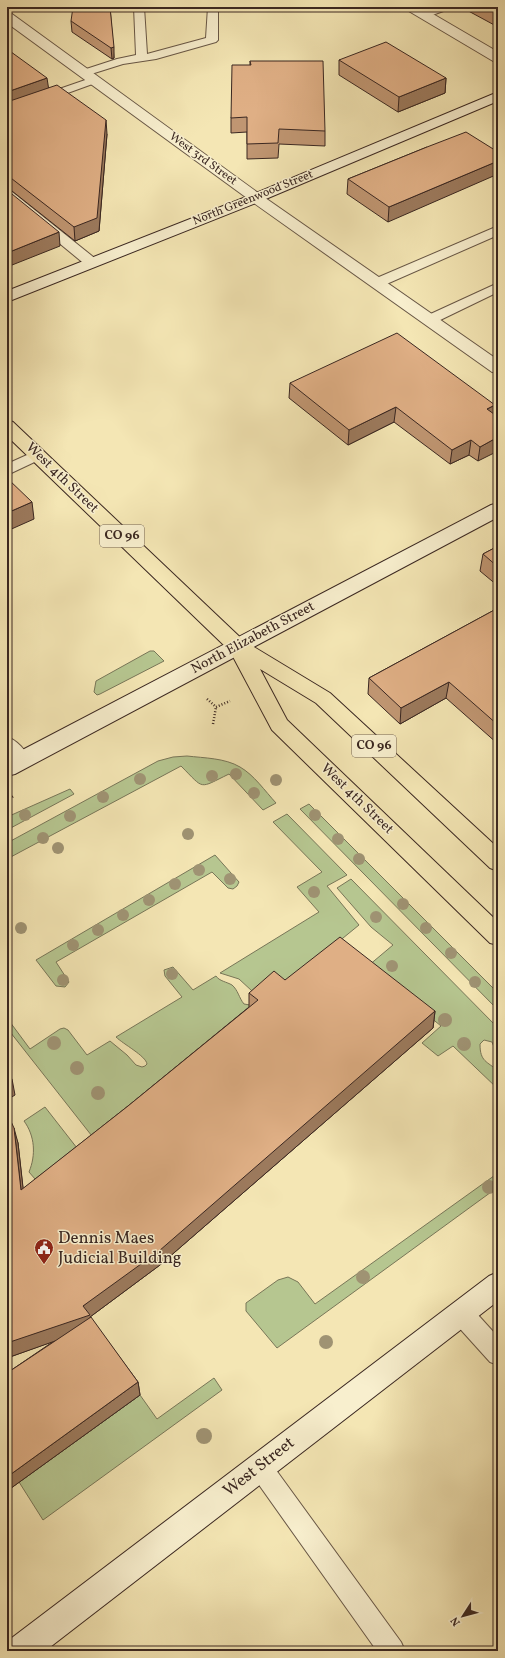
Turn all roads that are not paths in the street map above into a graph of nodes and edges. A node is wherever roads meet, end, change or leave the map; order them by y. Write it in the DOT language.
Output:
graph roads {
  1 [pos="139,7"];
  2 [pos="213,7"];
  3 [pos="412,7"];
  4 [pos="445,7"];
  5 [pos="424,14"];
  6 [pos="7,17"];
  7 [pos="142,58"];
  8 [pos="498,58"];
  9 [pos="89,77"];
  10 [pos="498,96"];
  11 [pos="7,111"];
  12 [pos="7,194"];
  13 [pos="256,198"];
  14 [pos="498,230"];
  15 [pos="92,263"];
  16 [pos="377,283"];
  17 [pos="498,287"];
  18 [pos="7,297"];
  19 [pos="429,320"];
  20 [pos="498,368"];
  21 [pos="7,426"];
  22 [pos="38,456"];
  23 [pos="7,470"];
  24 [pos="498,509"];
  25 [pos="237,646"];
  26 [pos="7,743"];
  27 [pos="14,764"];
  28 [pos="498,862"];
  29 [pos="498,936"];
  30 [pos="498,1285"];
  31 [pos="462,1313"];
  32 [pos="498,1354"];
  33 [pos="260,1467"];
  34 [pos="20,1651"];
  35 [pos="392,1651"];
  1 -- 7 [label="lane"];
  2 -- 7 [label="lane"];
  3 -- 5 [label="street"];
  4 -- 5 [label="lane"];
  5 -- 8 [label="street"];
  6 -- 9 [label="street, West 3rd Street"];
  7 -- 9 [label="lane"];
  9 -- 11 [label="lane"];
  9 -- 13 [label="street, West 3rd Street"];
  10 -- 13 [label="street, North Greenwood Street"];
  12 -- 15 [label="lane"];
  13 -- 15 [label="street, North Greenwood Street"];
  13 -- 16 [label="street, West 3rd Street"];
  14 -- 16 [label="lane"];
  15 -- 18 [label="street, North Greenwood Street"];
  16 -- 19 [label="street, West 3rd Street"];
  17 -- 19 [label="lane"];
  19 -- 20 [label="street, West 3rd Street"];
  21 -- 22 [label="main road, West 4th Street / CO 96"];
  22 -- 23 [label="lane"];
  22 -- 25 [label="main road, West 4th Street / CO 96"];
  24 -- 25 [label="street, North Elizabeth Street"];
  25 -- 27 [label="street, North Elizabeth Street"];
  25 -- 28 [label="main road, West 4th Street / CO 96"];
  25 -- 29 [label="main road, West 4th Street / CO 96"];
  26 -- 27 [label="lane"];
  30 -- 31 [label="street, West Street"];
  31 -- 32 [label="lane"];
  31 -- 33 [label="street, West Street"];
  33 -- 34 [label="street, West Street"];
  33 -- 35 [label="lane"];
}
